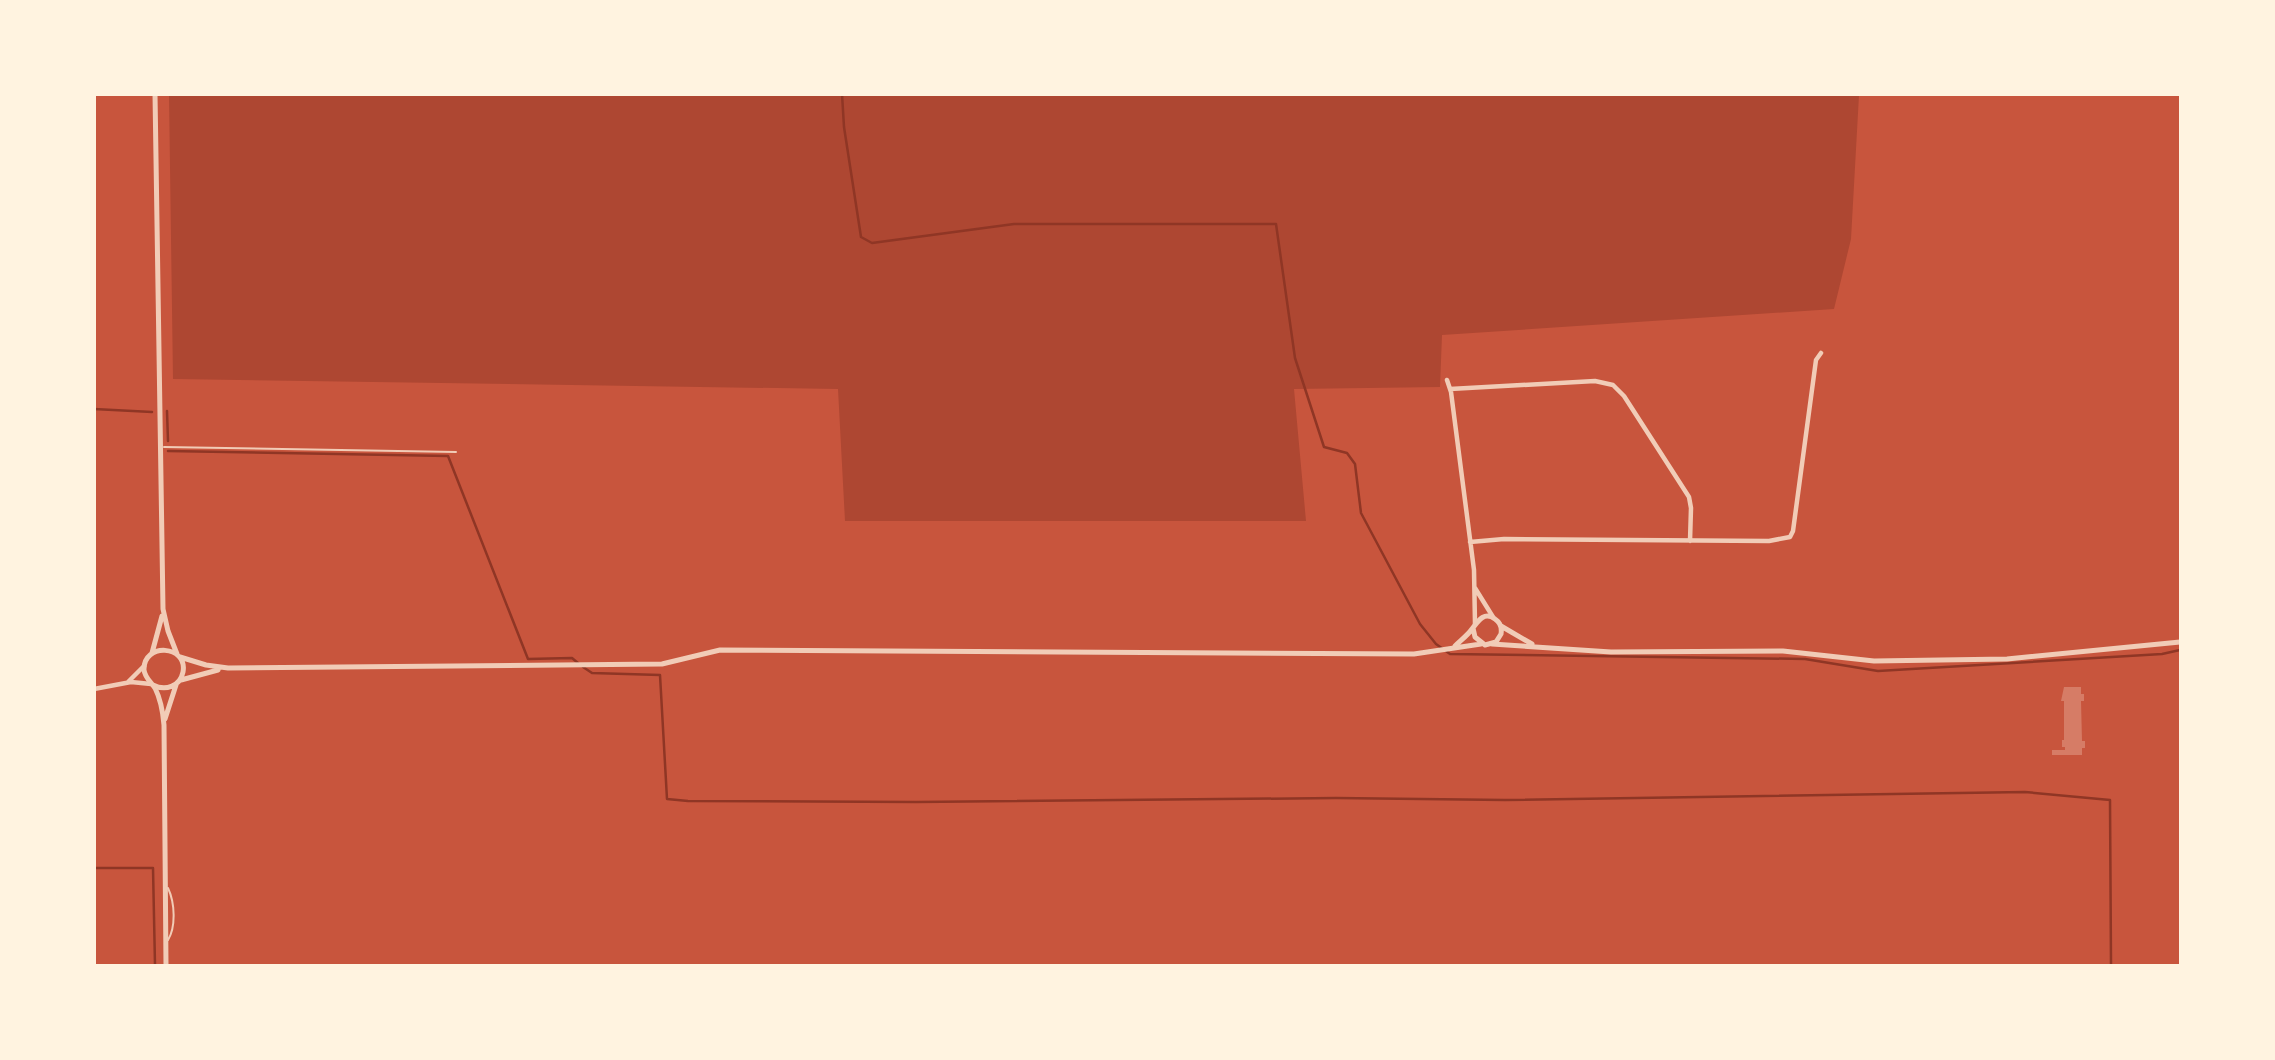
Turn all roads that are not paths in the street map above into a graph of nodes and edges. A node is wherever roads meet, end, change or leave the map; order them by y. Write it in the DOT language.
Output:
graph roads {
  1 [pos="155,94"];
  2 [pos="1821,353"];
  3 [pos="1447,380"];
  4 [pos="1450,389"];
  5 [pos="159,447"];
  6 [pos="456,452"];
  7 [pos="1690,541"];
  8 [pos="1470,542"];
  9 [pos="1475,588"];
  10 [pos="163,609"];
  11 [pos="1493,617"];
  12 [pos="1501,625"];
  13 [pos="1474,626"];
  14 [pos="2180,642"];
  15 [pos="1481,643"];
  16 [pos="1492,644"];
  17 [pos="1535,646"];
  18 [pos="1454,647"];
  19 [pos="152,653"];
  20 [pos="178,656"];
  21 [pos="145,665"];
  22 [pos="228,668"];
  23 [pos="178,682"];
  24 [pos="124,684"];
  25 [pos="152,685"];
  26 [pos="94,689"];
  27 [pos="164,725"];
  28 [pos="166,965"];
  1 -- 5 [label="street"];
  2 -- 7 [label="street"];
  3 -- 4 [label="street"];
  4 -- 7 [label="street"];
  4 -- 8 [label="street"];
  5 -- 6 [label="lane"];
  5 -- 10 [label="street"];
  7 -- 8 [label="street"];
  8 -- 9 [label="street"];
  9 -- 11 [label="street"];
  9 -- 13 [label="street"];
  10 -- 19 [label="street"];
  10 -- 20 [label="street"];
  11 -- 12 [label="street"];
  11 -- 13 [label="street"];
  12 -- 16 [label="street"];
  12 -- 17 [label="street"];
  13 -- 15 [label="street"];
  13 -- 18 [label="street"];
  14 -- 17 [label="street"];
  15 -- 16 [label="street"];
  15 -- 18 [label="street"];
  16 -- 17 [label="street"];
  18 -- 22 [label="street"];
  19 -- 20 [label="street"];
  19 -- 21 [label="street"];
  20 -- 22 [label="street"];
  20 -- 23 [label="street"];
  21 -- 24 [label="street"];
  21 -- 25 [label="street"];
  22 -- 23 [label="street"];
  23 -- 25 [label="street"];
  23 -- 27 [label="street"];
  24 -- 25 [label="street"];
  24 -- 26 [label="street"];
  25 -- 27 [label="street"];
  27 -- 28 [label="street"];
}
